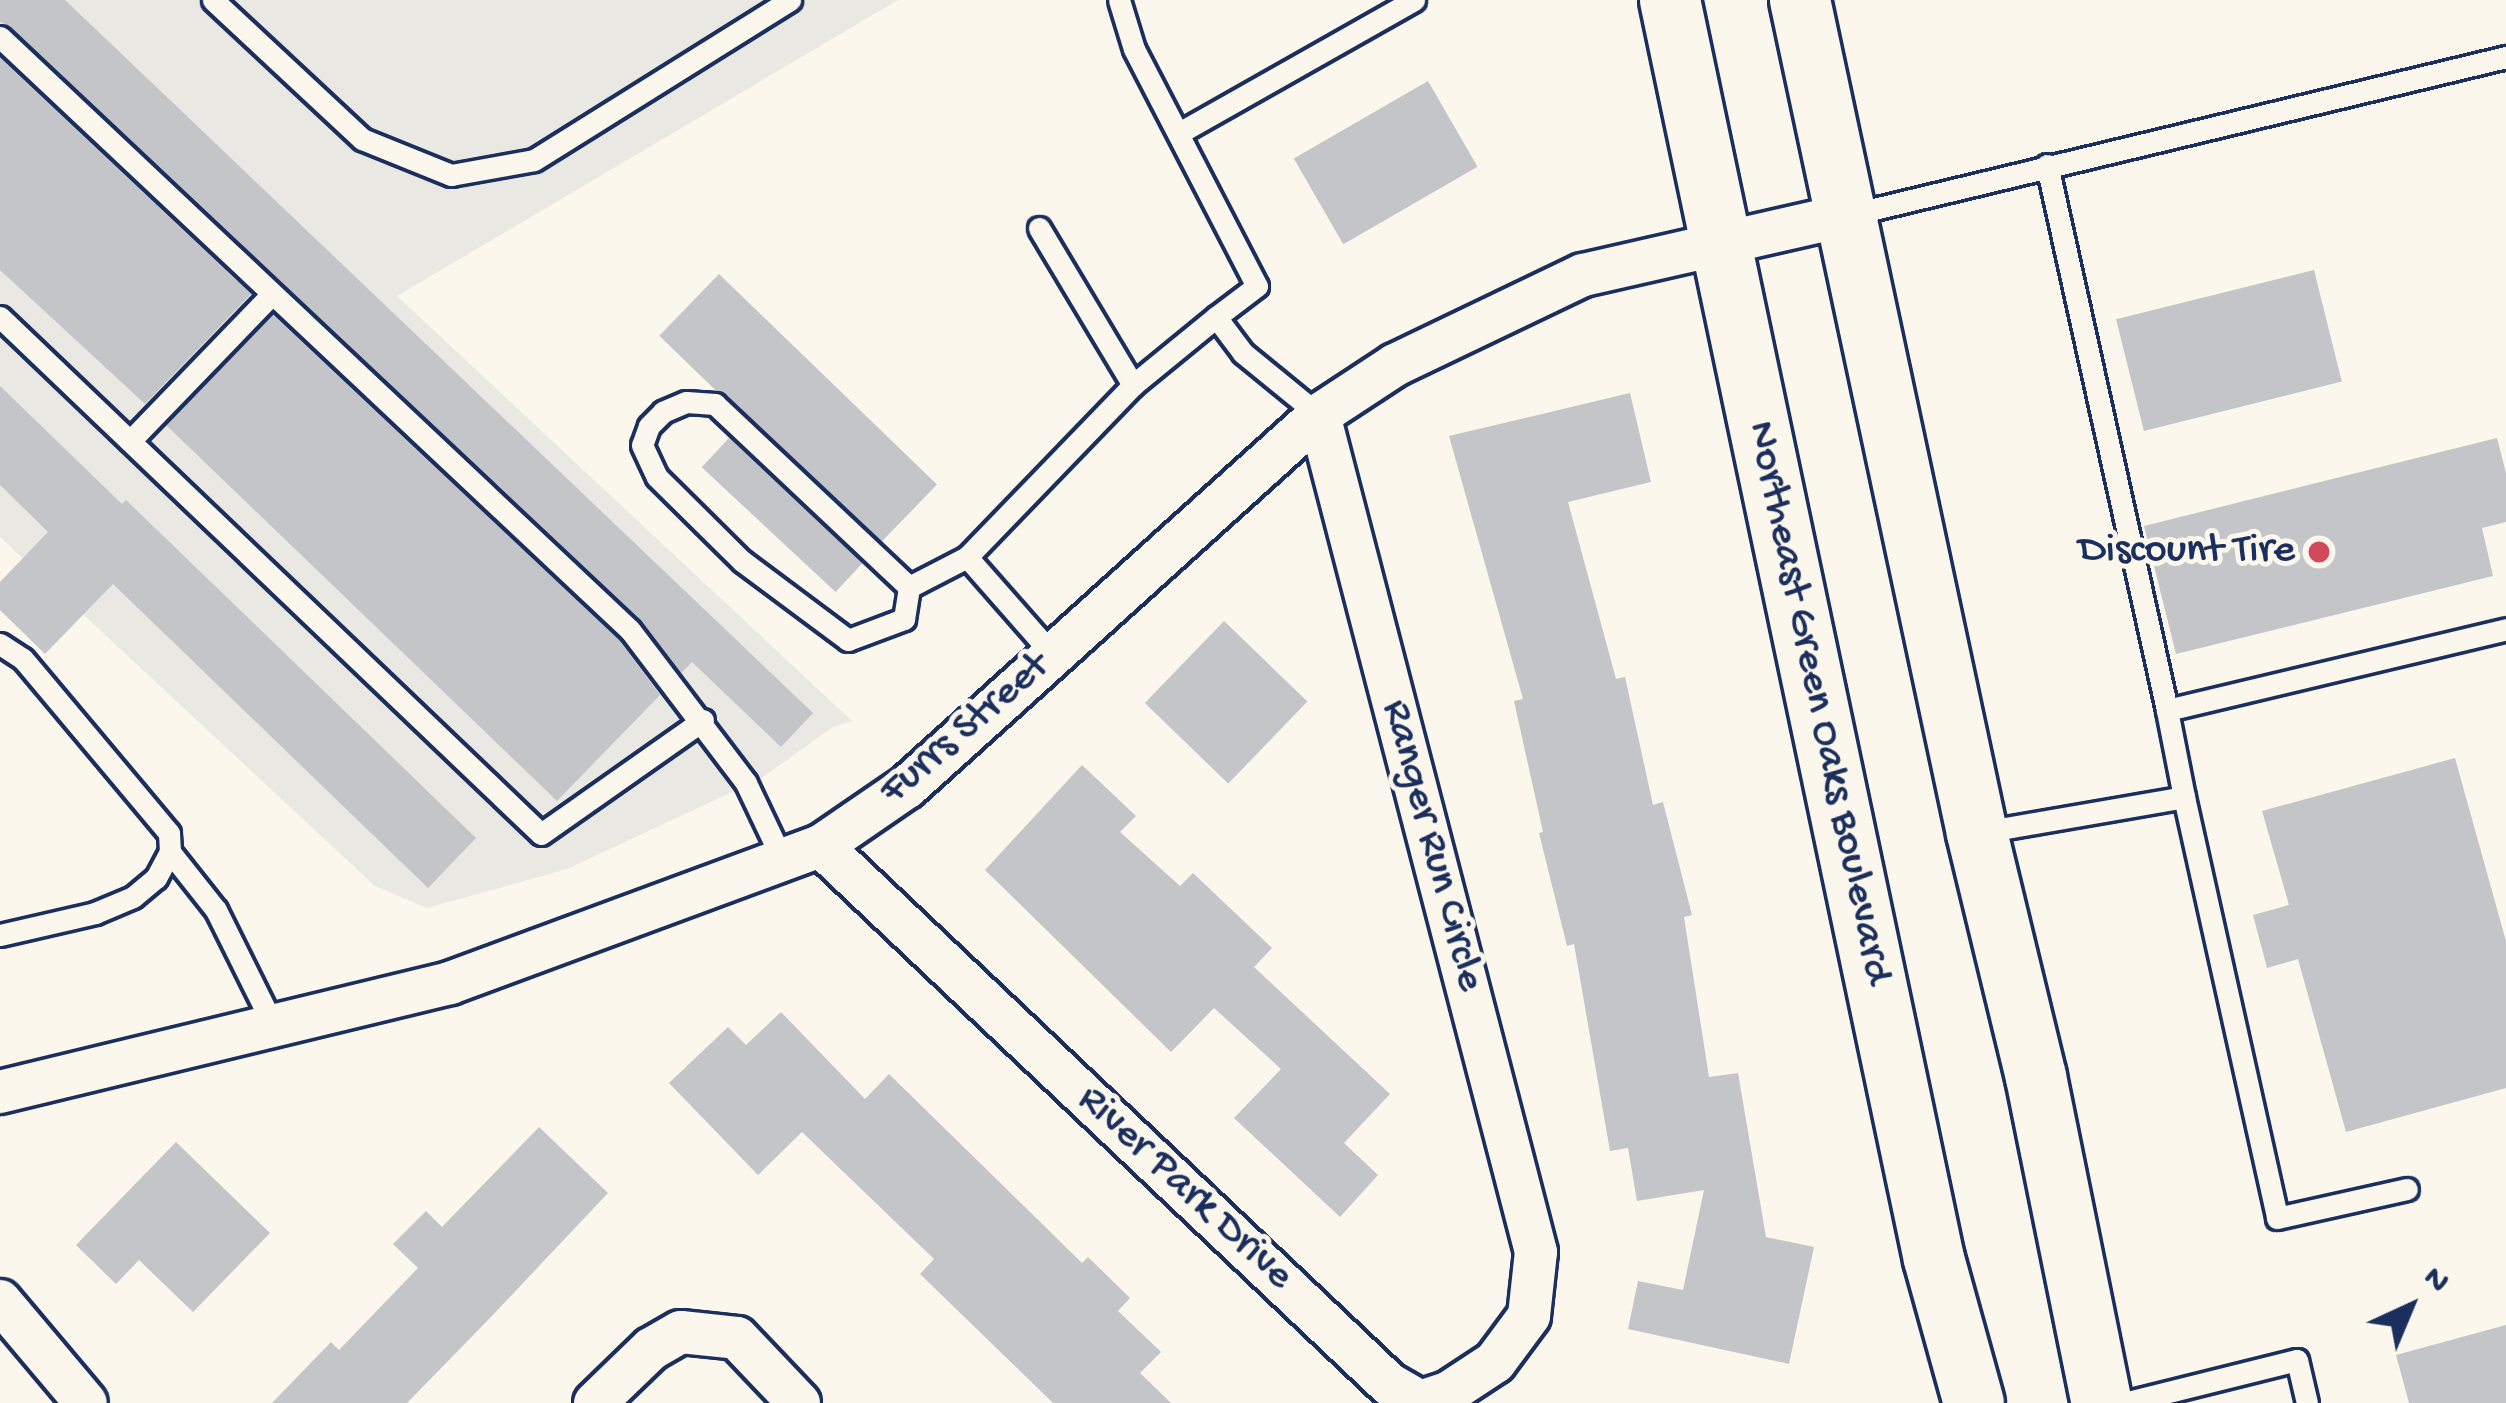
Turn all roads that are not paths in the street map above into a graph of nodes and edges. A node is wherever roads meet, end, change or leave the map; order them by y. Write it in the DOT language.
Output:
graph roads {
  1 [pos="213,0"];
  2 [pos="790,0"];
  3 [pos="1119,0"];
  4 [pos="1414,0"];
  5 [pos="1670,0"];
  6 [pos="1800,0"];
  7 [pos="0,37"];
  8 [pos="2506,57"];
  9 [pos="1179,133"];
  10 [pos="2048,165"];
  11 [pos="1848,215"];
  12 [pos="1039,228"];
  13 [pos="1721,242"];
  14 [pos="272,294"];
  15 [pos="0,317"];
  16 [pos="1216,317"];
  17 [pos="1133,385"];
  18 [pos="1319,415"];
  19 [pos="130,441"];
  20 [pos="967,556"];
  21 [pos="909,587"];
  22 [pos="2506,629"];
  23 [pos="0,644"];
  24 [pos="1053,655"];
  25 [pos="2168,710"];
  26 [pos="703,720"];
  27 [pos="2183,796"];
  28 [pos="1977,833"];
  29 [pos="170,852"];
  30 [pos="802,854"];
  31 [pos="0,935"];
  32 [pos="274,1027"];
  33 [pos="0,1092"];
  34 [pos="2407,1189"];
  35 [pos="1536,1279"];
  36 [pos="0,1301"];
  37 [pos="86,1403"];
  38 [pos="595,1403"];
  39 [pos="799,1403"];
  40 [pos="1974,1403"];
  41 [pos="2102,1403"];
  42 [pos="2124,1403"];
  43 [pos="2307,1403"];
  1 -- 2 [label="lane"];
  3 -- 9 [label="lane"];
  4 -- 9 [label="lane"];
  5 -- 13 [label="main road, Northeast Green Oaks Boulevard"];
  6 -- 11 [label="main road"];
  7 -- 14 [label="lane"];
  8 -- 10 [label="lane"];
  9 -- 16 [label="lane"];
  10 -- 11 [label="lane"];
  10 -- 25 [label="lane"];
  11 -- 13 [label="street, Furrs Street"];
  11 -- 28 [label="main road"];
  12 -- 17 [label="lane"];
  13 -- 18 [label="street, Furrs Street"];
  13 -- 40 [label="main road, Northeast Green Oaks Boulevard"];
  14 -- 19 [label="lane"];
  14 -- 26 [label="lane"];
  15 -- 19 [label="lane"];
  16 -- 17 [label="lane"];
  16 -- 18 [label="lane"];
  17 -- 20 [label="lane"];
  18 -- 24 [label="street, Furrs Street"];
  18 -- 35 [label="street, Ranger Run Circle"];
  19 -- 26 [label="lane"];
  20 -- 21 [label="lane"];
  20 -- 24 [label="lane"];
  21 -- 21 [label="lane"];
  22 -- 25 [label="lane"];
  23 -- 29 [label="lane"];
  24 -- 30 [label="street, Furrs Street"];
  25 -- 27 [label="lane"];
  26 -- 30 [label="lane"];
  27 -- 28 [label="lane"];
  27 -- 34 [label="lane"];
  28 -- 41 [label="main road"];
  29 -- 31 [label="lane"];
  29 -- 32 [label="lane"];
  30 -- 32 [label="street, Furrs Street"];
  30 -- 35 [label="street, River Park Drive"];
  32 -- 33 [label="street, Furrs Street"];
  36 -- 37 [label="street"];
  38 -- 39 [label="street"];
  42 -- 43 [label="lane"];
}
